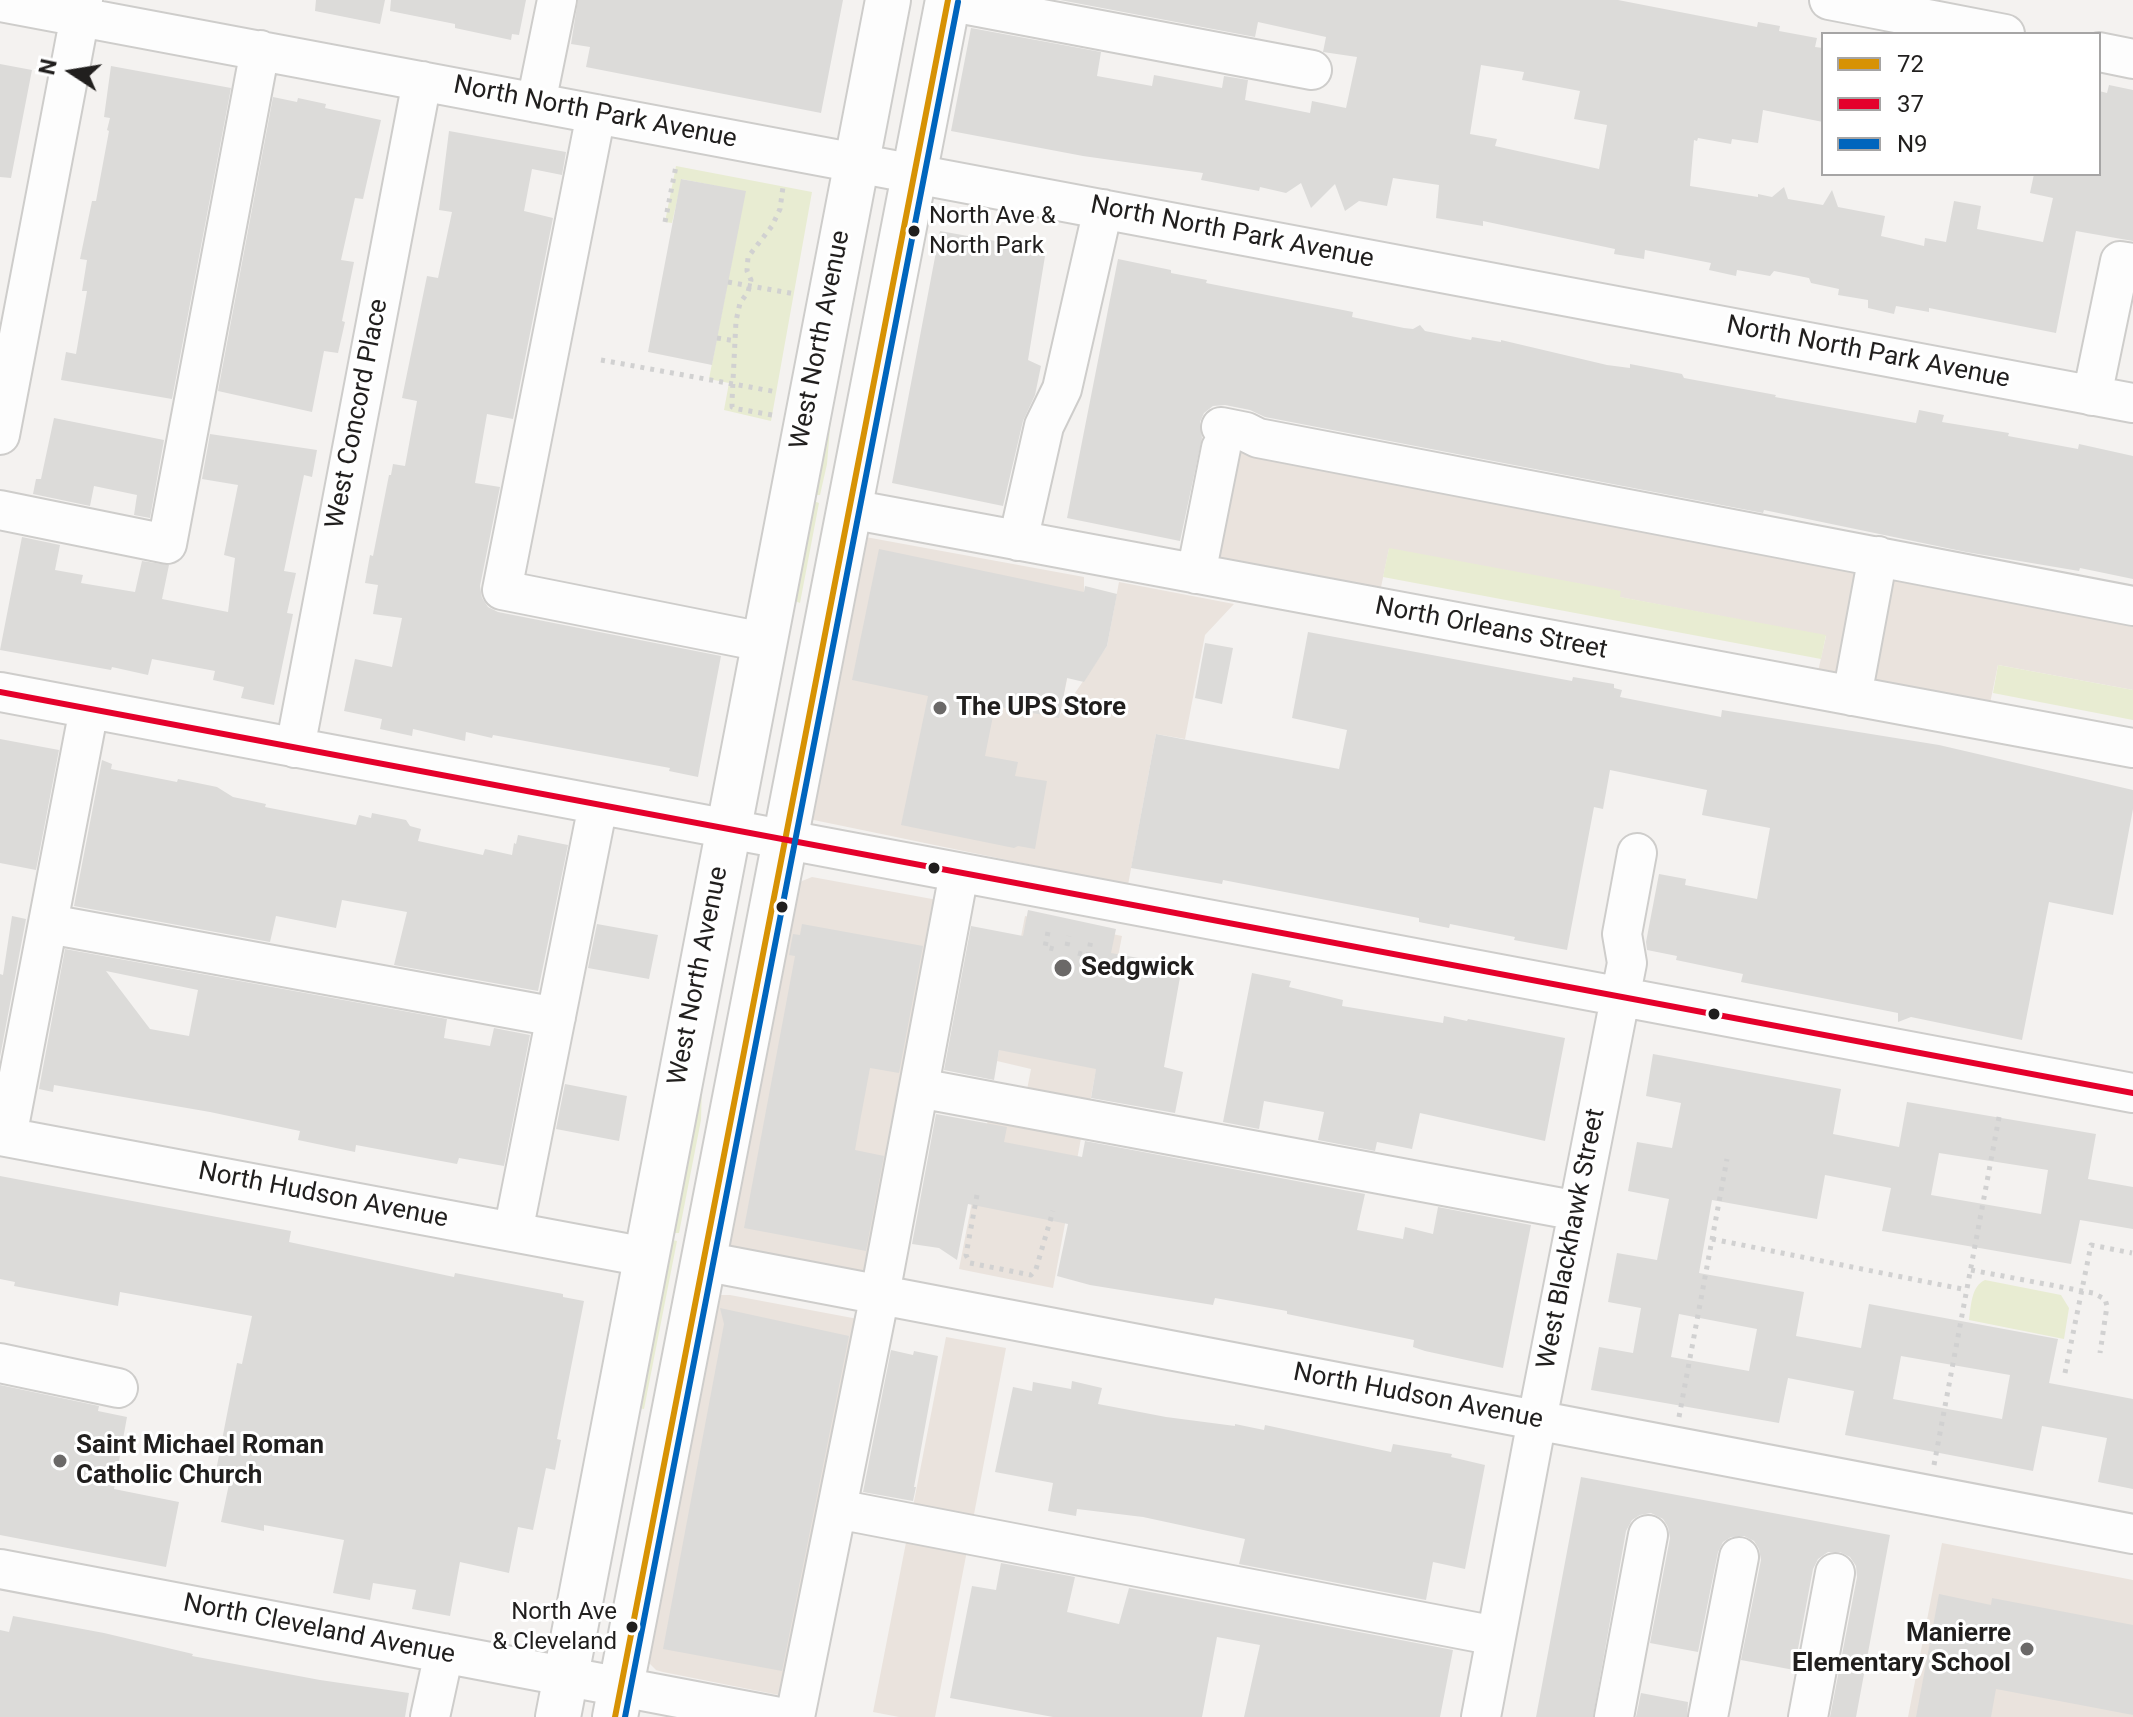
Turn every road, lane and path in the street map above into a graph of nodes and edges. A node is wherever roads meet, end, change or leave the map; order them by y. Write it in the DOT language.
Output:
graph roads {
  1 [pos="557,0"];
  2 [pos="888,0"];
  3 [pos="948,0"];
  4 [pos="1829,0"];
  5 [pos="0,2"];
  6 [pos="81,8"];
  7 [pos="1995,32"];
  8 [pos="260,50"];
  9 [pos="2101,52"];
  10 [pos="2133,59"];
  11 [pos="1312,70"];
  12 [pos="422,81"];
  13 [pos="536,103"];
  14 [pos="596,114"];
  15 [pos="855,162"];
  16 [pos="676,166"];
  17 [pos="915,173"];
  18 [pos="783,187"];
  19 [pos="1103,209"];
  20 [pos="665,222"];
  21 [pos="16,262"];
  22 [pos="2133,263"];
  23 [pos="728,282"];
  24 [pos="750,286"];
  25 [pos="795,294"];
  26 [pos="717,338"];
  27 [pos="736,341"];
  28 [pos="601,360"];
  29 [pos="734,371"];
  30 [pos="715,381"];
  31 [pos="735,384"];
  32 [pos="777,392"];
  33 [pos="2092,396"];
  34 [pos="2133,403"];
  35 [pos="772,415"];
  36 [pos="0,435"];
  37 [pos="850,509"];
  38 [pos="0,510"];
  39 [pos="1018,541"];
  40 [pos="1878,556"];
  41 [pos="1196,574"];
  42 [pos="2133,606"];
  43 [pos="763,642"];
  44 [pos="0,692"];
  45 [pos="1852,696"];
  46 [pos="89,709"];
  47 [pos="295,748"];
  48 [pos="2133,748"];
  49 [pos="598,805"];
  50 [pos="727,829"];
  51 [pos="785,840"];
  52 [pos="1637,853"];
  53 [pos="959,873"];
  54 [pos="49,924"];
  55 [pos="1048,932"];
  56 [pos="1069,936"];
  57 [pos="1091,940"];
  58 [pos="1067,946"];
  59 [pos="1054,949"];
  60 [pos="1078,953"];
  61 [pos="1620,997"];
  62 [pos="556,1017"];
  63 [pos="919,1088"];
  64 [pos="2133,1093"];
  65 [pos="2000,1112"];
  66 [pos="3,1136"];
  67 [pos="1727,1159"];
  68 [pos="977,1195"];
  69 [pos="1053,1211"];
  70 [pos="1578,1211"];
  71 [pos="513,1232"];
  72 [pos="1712,1239"];
  73 [pos="2132,1253"];
  74 [pos="646,1257"];
  75 [pos="703,1261"];
  76 [pos="970,1263"];
  77 [pos="1971,1270"];
  78 [pos="968,1271"];
  79 [pos="1031,1275"];
  80 [pos="1029,1283"];
  81 [pos="1967,1290"];
  82 [pos="2082,1291"];
  83 [pos="880,1294"];
  84 [pos="2100,1353"];
  85 [pos="0,1363"];
  86 [pos="2065,1373"];
  87 [pos="118,1388"];
  88 [pos="1679,1418"];
  89 [pos="1537,1420"];
  90 [pos="1934,1466"];
  91 [pos="837,1509"];
  92 [pos="2133,1534"];
  93 [pos="1648,1535"];
  94 [pos="1739,1557"];
  95 [pos="0,1569"];
  96 [pos="1835,1573"];
  97 [pos="1496,1636"];
  98 [pos="444,1653"];
  99 [pos="562,1697"];
  100 [pos="618,1702"];
  101 [pos="430,1717"];
  102 [pos="779,1717"];
  103 [pos="795,1717"];
  104 [pos="1481,1717"];
  105 [pos="1614,1717"];
  106 [pos="1708,1717"];
  107 [pos="1808,1717"];
  1 -- 13 [label="street"];
  2 -- 15 [label="main road, West North Avenue"];
  3 -- 11 [label="street"];
  3 -- 17 [label="main road"];
  4 -- 7 [label="street"];
  5 -- 6 [label="street, North North Park Avenue"];
  6 -- 8 [label="street, North North Park Avenue"];
  6 -- 21 [label="street"];
  8 -- 12 [label="street, North North Park Avenue"];
  8 -- 38 [label="street"];
  9 -- 10 [label="street"];
  12 -- 13 [label="street, North North Park Avenue"];
  12 -- 47 [label="street, West Concord Place"];
  13 -- 14 [label="street, North North Park Avenue"];
  14 -- 15 [label="street, North North Park Avenue"];
  14 -- 43 [label="street"];
  15 -- 17 [label="street, North North Park Avenue"];
  15 -- 43 [label="main road, West North Avenue"];
  16 -- 20 [label="path"];
  17 -- 19 [label="street, North North Park Avenue"];
  17 -- 37 [label="main road"];
  18 -- 24 [label="path"];
  19 -- 33 [label="street, North North Park Avenue"];
  19 -- 39 [label="street"];
  21 -- 36 [label="street"];
  22 -- 33 [label="street"];
  23 -- 24 [label="path"];
  24 -- 25 [label="path"];
  24 -- 27 [label="path"];
  26 -- 27 [label="path"];
  27 -- 29 [label="path"];
  28 -- 30 [label="path"];
  29 -- 30 [label="path"];
  29 -- 31 [label="path"];
  30 -- 31 [label="path"];
  31 -- 32 [label="path"];
  31 -- 35 [label="path"];
  33 -- 34 [label="street, North North Park Avenue"];
  37 -- 39 [label="street, North Orleans Street"];
  37 -- 51 [label="main road"];
  39 -- 41 [label="street, North Orleans Street"];
  40 -- 41 [label="street"];
  40 -- 42 [label="street"];
  40 -- 45 [label="street"];
  41 -- 45 [label="street, North Orleans Street"];
  43 -- 50 [label="main road, West North Avenue"];
  44 -- 46 [label="street"];
  45 -- 48 [label="street, North Orleans Street"];
  46 -- 47 [label="street"];
  46 -- 54 [label="street"];
  47 -- 49 [label="street"];
  49 -- 50 [label="street"];
  49 -- 62 [label="street"];
  50 -- 51 [label="street"];
  50 -- 74 [label="main road, West North Avenue"];
  51 -- 53 [label="street"];
  51 -- 75 [label="main road"];
  52 -- 61 [label="street, West Blackhawk Street"];
  53 -- 61 [label="street"];
  53 -- 63 [label="street"];
  54 -- 62 [label="street"];
  54 -- 66 [label="street"];
  55 -- 59 [label="path"];
  56 -- 58 [label="path"];
  57 -- 60 [label="path"];
  61 -- 64 [label="street"];
  61 -- 70 [label="street, West Blackhawk Street"];
  62 -- 71 [label="street"];
  63 -- 70 [label="street"];
  63 -- 83 [label="street"];
  65 -- 77 [label="path"];
  66 -- 71 [label="street, North Hudson Avenue"];
  67 -- 72 [label="path"];
  68 -- 76 [label="path"];
  69 -- 79 [label="path"];
  70 -- 89 [label="street, West Blackhawk Street"];
  71 -- 74 [label="street, North Hudson Avenue"];
  72 -- 81 [label="path"];
  72 -- 88 [label="path"];
  73 -- 82 [label="path"];
  74 -- 99 [label="main road, West North Avenue"];
  75 -- 83 [label="street, North Hudson Avenue"];
  75 -- 100 [label="main road"];
  76 -- 78 [label="path"];
  76 -- 79 [label="path"];
  77 -- 81 [label="path"];
  77 -- 82 [label="path"];
  79 -- 80 [label="path"];
  81 -- 90 [label="path"];
  82 -- 84 [label="path"];
  82 -- 86 [label="path"];
  83 -- 89 [label="street, North Hudson Avenue"];
  83 -- 91 [label="street"];
  85 -- 87 [label="street"];
  89 -- 92 [label="street, North Hudson Avenue"];
  89 -- 97 [label="street, West Blackhawk Street"];
  91 -- 97 [label="street"];
  91 -- 103 [label="street"];
  93 -- 105 [label="street"];
  94 -- 106 [label="street"];
  95 -- 98 [label="street, North Cleveland Avenue"];
  96 -- 107 [label="street"];
  97 -- 104 [label="street, West Blackhawk Street"];
  98 -- 99 [label="street, North Cleveland Avenue"];
  98 -- 101 [label="street"];
  99 -- 100 [label="street, North Cleveland Avenue"];
  100 -- 102 [label="street, North Cleveland Avenue"];
}
